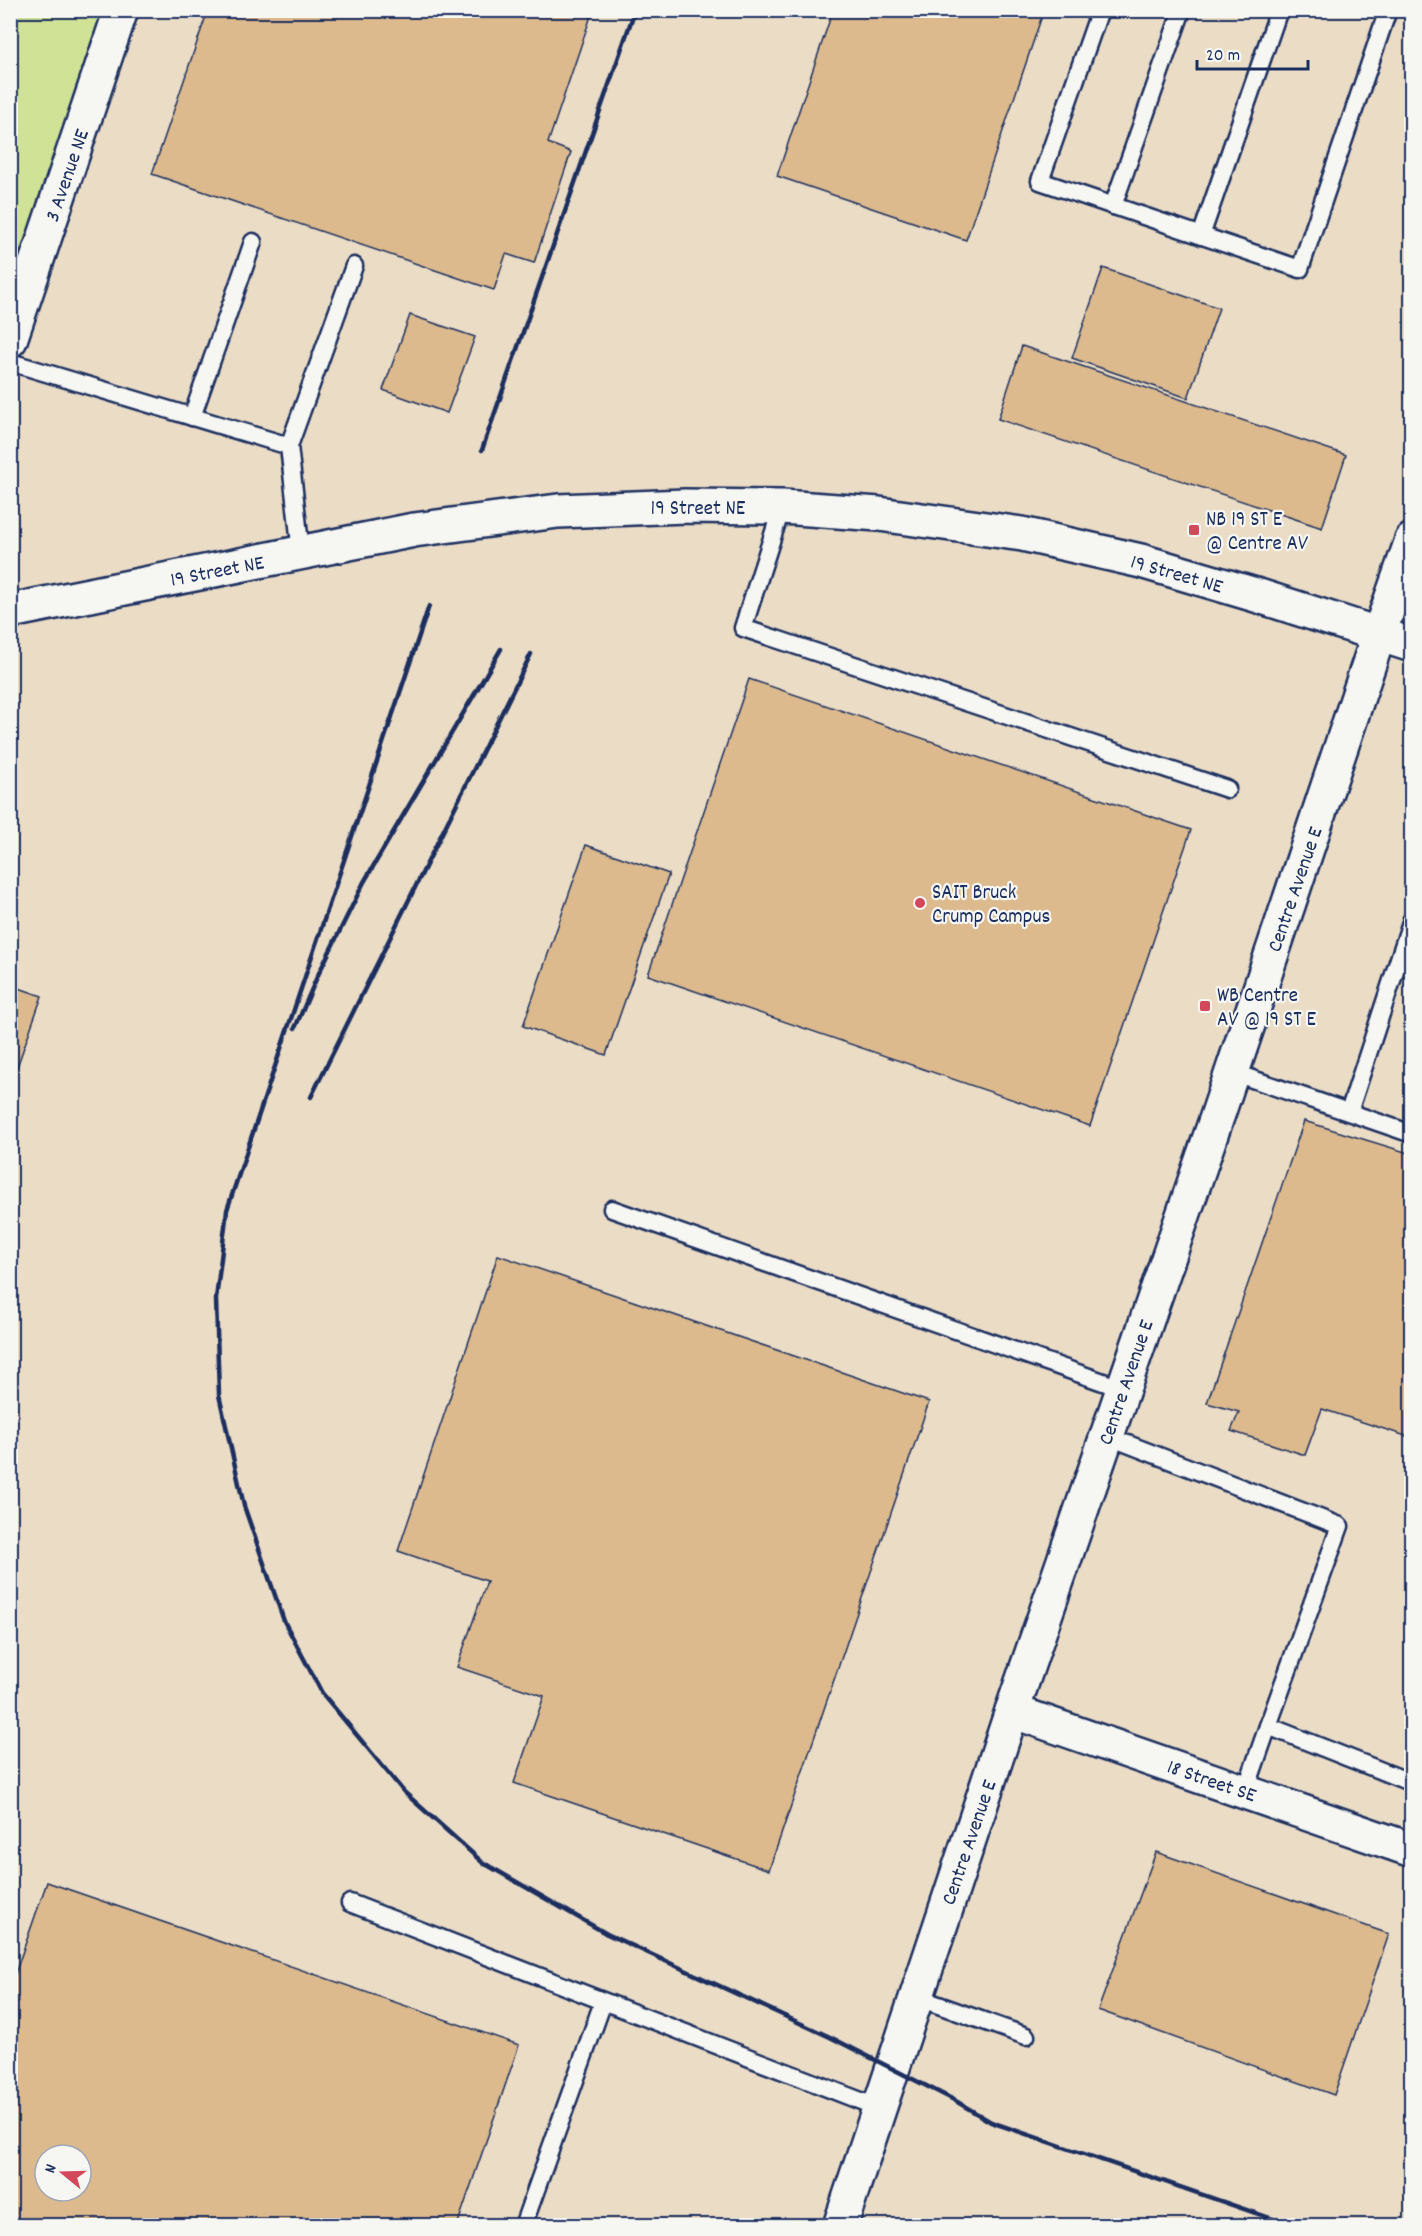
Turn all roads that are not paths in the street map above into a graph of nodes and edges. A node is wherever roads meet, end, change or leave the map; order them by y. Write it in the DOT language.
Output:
graph roads {
  1 [pos="121,10"];
  2 [pos="1100,10"];
  3 [pos="1182,10"];
  4 [pos="1279,10"];
  5 [pos="1388,10"];
  6 [pos="1113,206"];
  7 [pos="1201,236"];
  8 [pos="253,242"];
  9 [pos="354,266"];
  10 [pos="10,340"];
  11 [pos="10,362"];
  12 [pos="192,417"];
  13 [pos="289,446"];
  14 [pos="782,507"];
  15 [pos="1412,540"];
  16 [pos="301,553"];
  17 [pos="10,611"];
  18 [pos="1379,634"];
  19 [pos="1412,645"];
  20 [pos="1227,789"];
  21 [pos="1412,919"];
  22 [pos="1232,1072"];
  23 [pos="1349,1112"];
  24 [pos="1412,1134"];
  25 [pos="612,1209"];
  26 [pos="1123,1389"];
  27 [pos="1107,1436"];
  28 [pos="1012,1711"];
  29 [pos="1268,1726"];
  30 [pos="1412,1783"];
  31 [pos="1245,1792"];
  32 [pos="1412,1850"];
  33 [pos="350,1903"];
  34 [pos="916,1996"];
  35 [pos="603,2001"];
  36 [pos="1026,2036"];
  37 [pos="879,2108"];
  38 [pos="523,2226"];
  39 [pos="840,2226"];
  1 -- 10 [label="street, 3 Avenue NE"];
  2 -- 6 [label="lane"];
  3 -- 6 [label="lane"];
  4 -- 7 [label="lane"];
  5 -- 7 [label="lane"];
  6 -- 7 [label="lane"];
  8 -- 12 [label="lane"];
  9 -- 13 [label="lane"];
  11 -- 12 [label="lane"];
  12 -- 13 [label="lane"];
  13 -- 16 [label="lane"];
  14 -- 16 [label="street, 19 Street NE"];
  14 -- 18 [label="street, 19 Street NE"];
  14 -- 20 [label="lane"];
  15 -- 18 [label="street, Centre Avenue E"];
  16 -- 17 [label="street, 19 Street NE"];
  18 -- 19 [label="street, 19 Street NE"];
  18 -- 22 [label="street, Centre Avenue E"];
  21 -- 23 [label="lane"];
  22 -- 23 [label="lane"];
  22 -- 26 [label="street, Centre Avenue E"];
  23 -- 24 [label="lane"];
  25 -- 26 [label="lane"];
  26 -- 27 [label="street, Centre Avenue E"];
  27 -- 28 [label="street, Centre Avenue E"];
  27 -- 29 [label="lane"];
  28 -- 31 [label="street, 18 Street SE"];
  28 -- 34 [label="street, Centre Avenue E"];
  29 -- 30 [label="lane"];
  29 -- 31 [label="lane"];
  31 -- 32 [label="street, 18 Street SE"];
  33 -- 35 [label="lane"];
  34 -- 36 [label="lane"];
  34 -- 37 [label="street, Centre Avenue E"];
  35 -- 37 [label="lane"];
  35 -- 38 [label="lane"];
  37 -- 39 [label="street, Centre Avenue E"];
}
